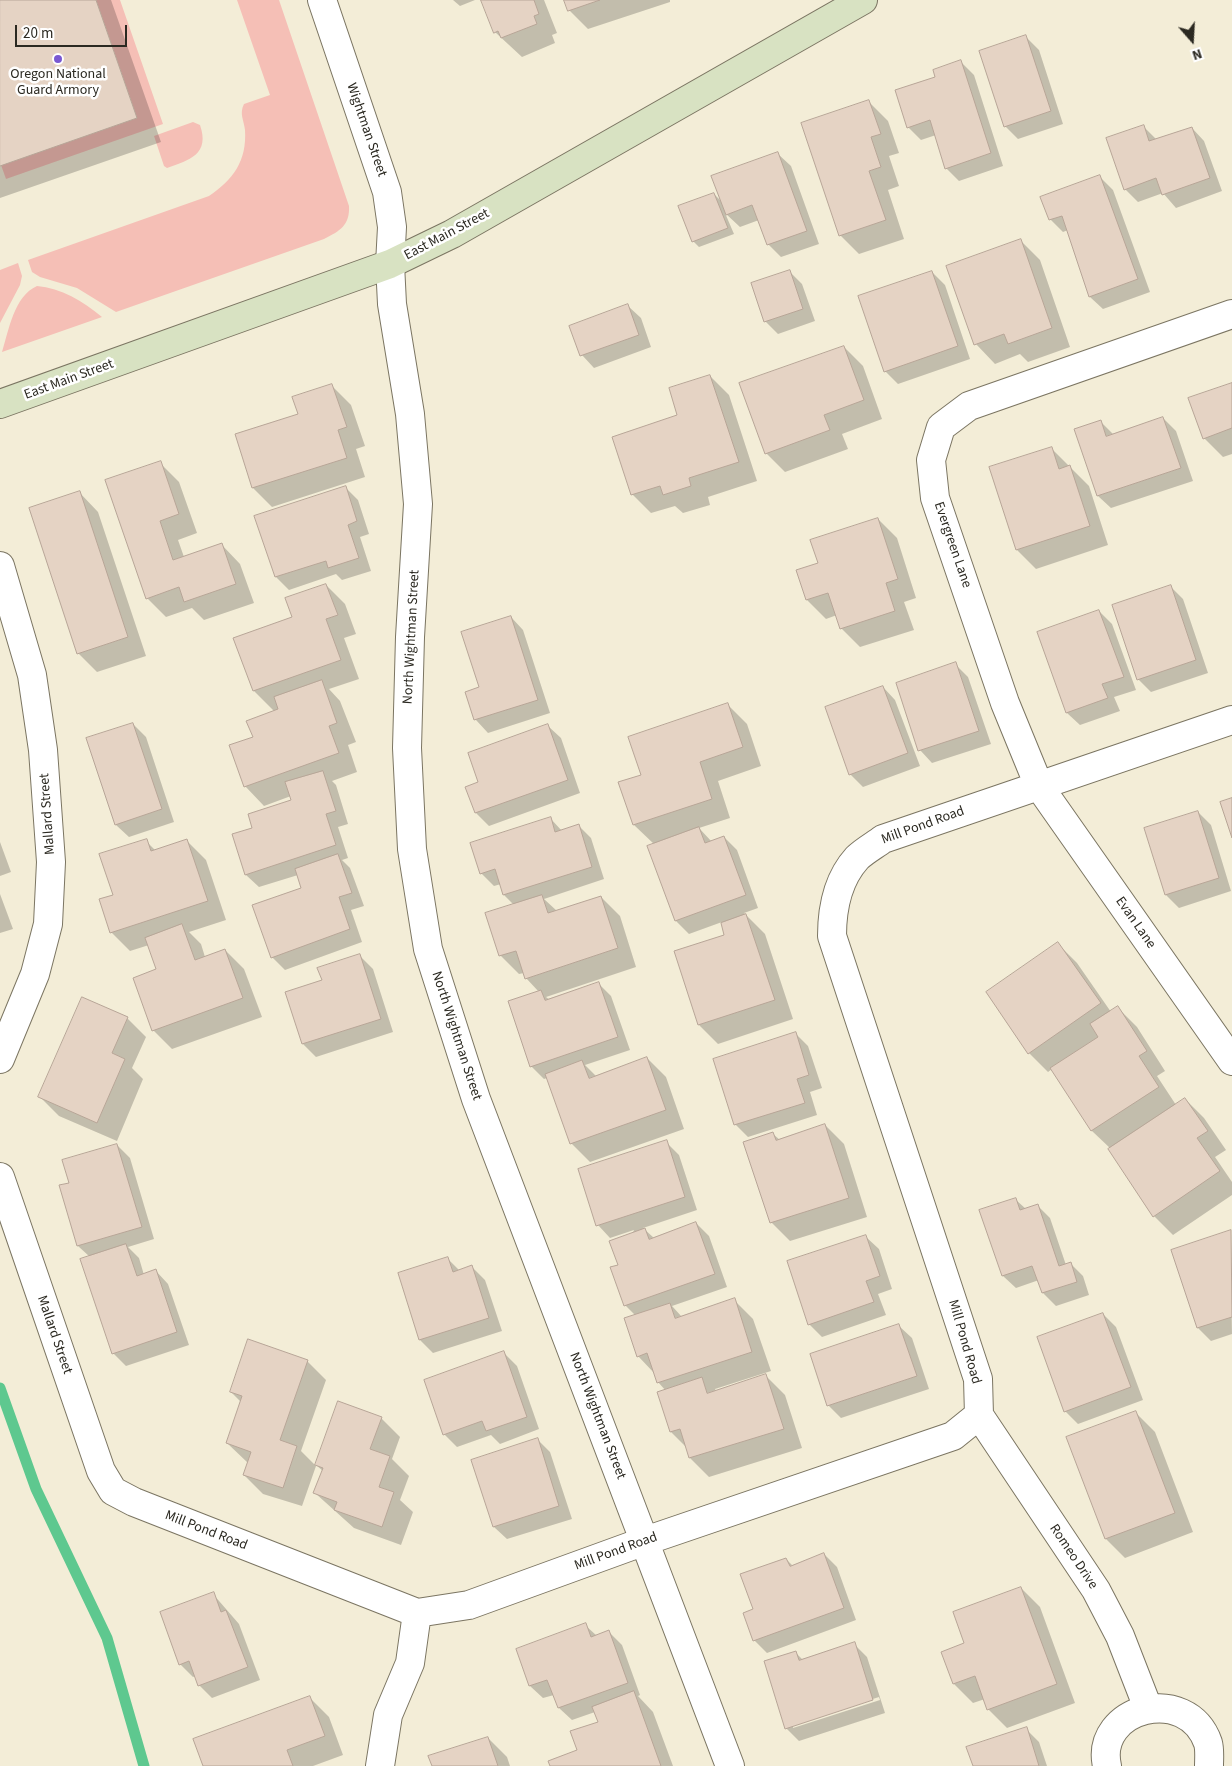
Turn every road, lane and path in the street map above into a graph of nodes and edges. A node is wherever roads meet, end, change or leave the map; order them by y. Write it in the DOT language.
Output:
graph roads {
  1 [pos="322,0"];
  2 [pos="863,0"];
  3 [pos="390,264"];
  4 [pos="1232,314"];
  5 [pos="0,404"];
  6 [pos="0,566"];
  7 [pos="1232,720"];
  8 [pos="1039,786"];
  9 [pos="0,1059"];
  10 [pos="1232,1061"];
  11 [pos="0,1177"];
  12 [pos="979,1416"];
  13 [pos="113,1490"];
  14 [pos="645,1541"];
  15 [pos="417,1613"];
  16 [pos="1148,1708"];
  17 [pos="380,1766"];
  18 [pos="730,1766"];
  19 [pos="1107,1766"];
  20 [pos="1209,1766"];
  1 -- 3 [label="street, Wightman Street"];
  2 -- 3 [label="street, East Main Street"];
  3 -- 5 [label="street, East Main Street"];
  3 -- 14 [label="street, North Wightman Street"];
  4 -- 8 [label="street, Evergreen Lane"];
  6 -- 9 [label="street, Mallard Street"];
  7 -- 8 [label="street, Mill Pond Road"];
  8 -- 10 [label="street, Evan Lane"];
  8 -- 12 [label="street, Mill Pond Road"];
  11 -- 13 [label="street, Mallard Street"];
  12 -- 14 [label="street, Mill Pond Road"];
  12 -- 16 [label="street, Romeo Drive"];
  13 -- 15 [label="street, Mill Pond Road"];
  14 -- 15 [label="street, Mill Pond Road"];
  14 -- 18 [label="street, North Wightman Street"];
  15 -- 17 [label="street"];
  16 -- 19 [label="street"];
  16 -- 20 [label="street"];
}
